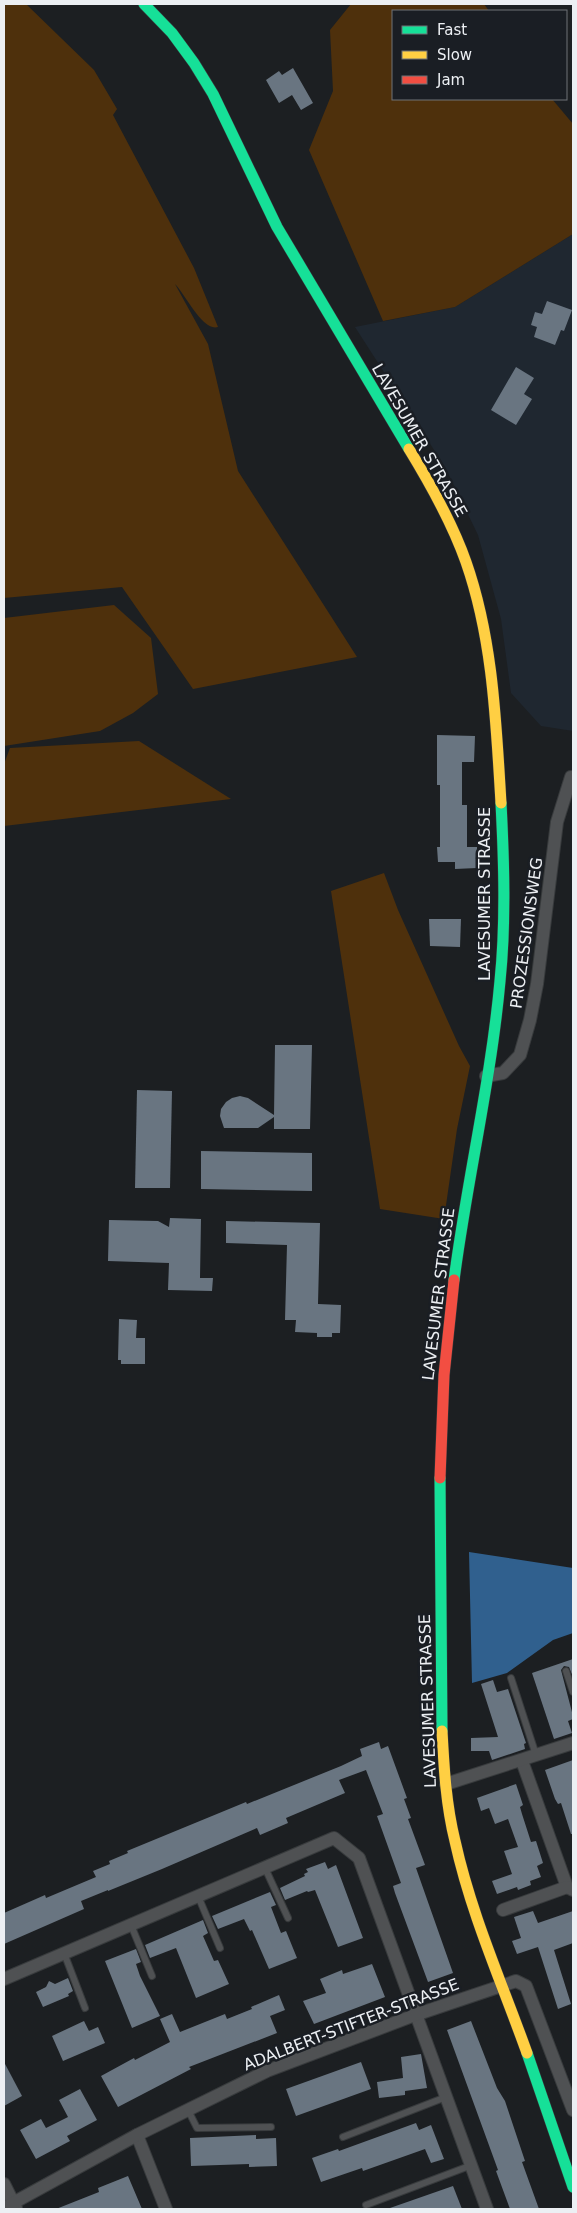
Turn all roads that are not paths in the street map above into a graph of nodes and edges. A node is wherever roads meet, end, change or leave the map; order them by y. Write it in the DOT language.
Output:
graph roads {
  1 [pos="144,4"];
  2 [pos="573,777"];
  3 [pos="486,1076"];
  4 [pos="566,1671"];
  5 [pos="511,1678"];
  6 [pos="573,1692"];
  7 [pos="573,1743"];
  8 [pos="536,1755"];
  9 [pos="522,1761"];
  10 [pos="446,1784"];
  11 [pos="265,1868"];
  12 [pos="570,1889"];
  13 [pos="198,1896"];
  14 [pos="503,1910"];
  15 [pos="288,1918"];
  16 [pos="131,1925"];
  17 [pos="220,1948"];
  18 [pos="64,1953"];
  19 [pos="152,1976"];
  20 [pos="4,1979"];
  21 [pos="501,1985"];
  22 [pos="85,2008"];
  23 [pos="416,2015"];
  24 [pos="447,2096"];
  25 [pos="188,2110"];
  26 [pos="573,2110"];
  27 [pos="271,2127"];
  28 [pos="137,2135"];
  29 [pos="343,2137"];
  30 [pos="472,2165"];
  31 [pos="4,2184"];
  32 [pos="573,2187"];
  33 [pos="366,2205"];
  34 [pos="11,2206"];
  35 [pos="166,2209"];
  36 [pos="487,2209"];
  1 -- 3 [label="street, LAVESUMER STRASSE"];
  2 -- 3 [label="street, PROZESSIONSWEG"];
  3 -- 10 [label="street, LAVESUMER STRASSE"];
  4 -- 6 [label="lane"];
  5 -- 8 [label="lane"];
  7 -- 8 [label="street"];
  8 -- 9 [label="street"];
  9 -- 10 [label="street"];
  9 -- 12 [label="street"];
  10 -- 21 [label="street, LAVESUMER STRASSE"];
  11 -- 13 [label="street"];
  11 -- 15 [label="lane"];
  11 -- 23 [label="street"];
  12 -- 14 [label="street"];
  13 -- 16 [label="street"];
  13 -- 17 [label="lane"];
  16 -- 18 [label="street"];
  16 -- 19 [label="lane"];
  18 -- 20 [label="street"];
  18 -- 22 [label="lane"];
  21 -- 23 [label="street, ADALBERT-STIFTER-STRASSE"];
  21 -- 26 [label="street"];
  21 -- 32 [label="street, LAVESUMER STRASSE"];
  23 -- 24 [label="street"];
  23 -- 25 [label="street, ADALBERT-STIFTER-STRASSE"];
  24 -- 29 [label="lane"];
  24 -- 30 [label="street"];
  25 -- 27 [label="lane"];
  25 -- 28 [label="street, ADALBERT-STIFTER-STRASSE"];
  28 -- 34 [label="street, ADALBERT-STIFTER-STRASSE"];
  28 -- 35 [label="street"];
  30 -- 33 [label="lane"];
  30 -- 36 [label="street"];
  31 -- 34 [label="street"];
}
